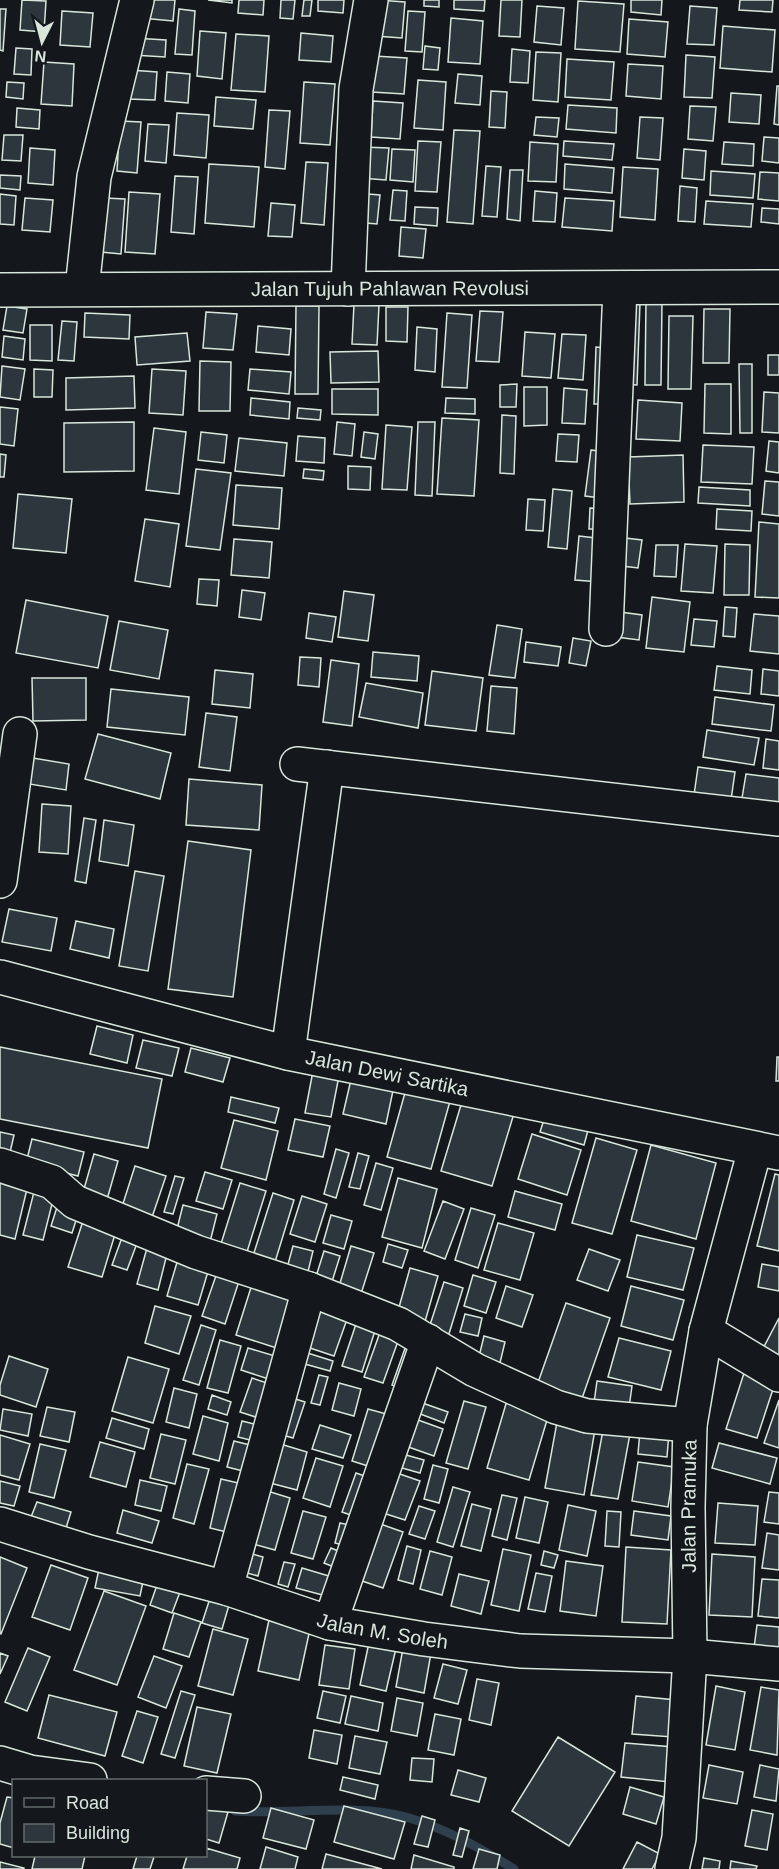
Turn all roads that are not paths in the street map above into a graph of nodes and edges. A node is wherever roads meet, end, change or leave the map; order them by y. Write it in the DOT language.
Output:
graph roads {
  1 [pos="137,0"];
  2 [pos="371,0"];
  3 [pos="779,287"];
  4 [pos="620,288"];
  5 [pos="82,289"];
  6 [pos="348,289"];
  7 [pos="0,290"];
  8 [pos="606,629"];
  9 [pos="20,734"];
  10 [pos="779,819"];
  11 [pos="0,881"];
  12 [pos="0,978"];
  13 [pos="288,1053"];
  14 [pos="767,1151"];
  15 [pos="0,1165"];
  16 [pos="309,1289"];
  17 [pos="706,1331"];
  18 [pos="428,1341"];
  19 [pos="779,1375"];
  20 [pos="690,1425"];
  21 [pos="0,1524"];
  22 [pos="226,1588"];
  23 [pos="330,1623"];
  24 [pos="690,1656"];
  25 [pos="779,1664"];
  26 [pos="0,1763"];
  27 [pos="82,1779"];
  28 [pos="207,1792"];
  29 [pos="244,1796"];
  30 [pos="672,1869"];
  1 -- 5 [label="street"];
  2 -- 6 [label="street"];
  3 -- 4 [label="street, Jalan Tujuh Pahlawan Revolusi"];
  4 -- 6 [label="street, Jalan Tujuh Pahlawan Revolusi"];
  4 -- 8 [label="street"];
  5 -- 6 [label="street, Jalan Tujuh Pahlawan Revolusi"];
  5 -- 7 [label="street, Jalan Tujuh Pahlawan Revolusi"];
  9 -- 11 [label="street"];
  10 -- 13 [label="street"];
  12 -- 13 [label="street, Jalan Dewi Sartika"];
  13 -- 14 [label="street, Jalan Dewi Sartika"];
  14 -- 17 [label="street, Jalan Pramuka"];
  15 -- 16 [label="street"];
  16 -- 18 [label="street"];
  16 -- 22 [label="street"];
  17 -- 19 [label="street"];
  17 -- 20 [label="street, Jalan Pramuka"];
  18 -- 20 [label="street"];
  18 -- 23 [label="street"];
  20 -- 24 [label="street, Jalan Pramuka"];
  21 -- 22 [label="street, Jalan M. Soleh"];
  22 -- 23 [label="street, Jalan M. Soleh"];
  23 -- 24 [label="street, Jalan M. Soleh"];
  24 -- 25 [label="street, Jalan M. Soleh"];
  24 -- 30 [label="street, Jalan Pramuka"];
  26 -- 27 [label="street"];
  28 -- 29 [label="street"];
}
